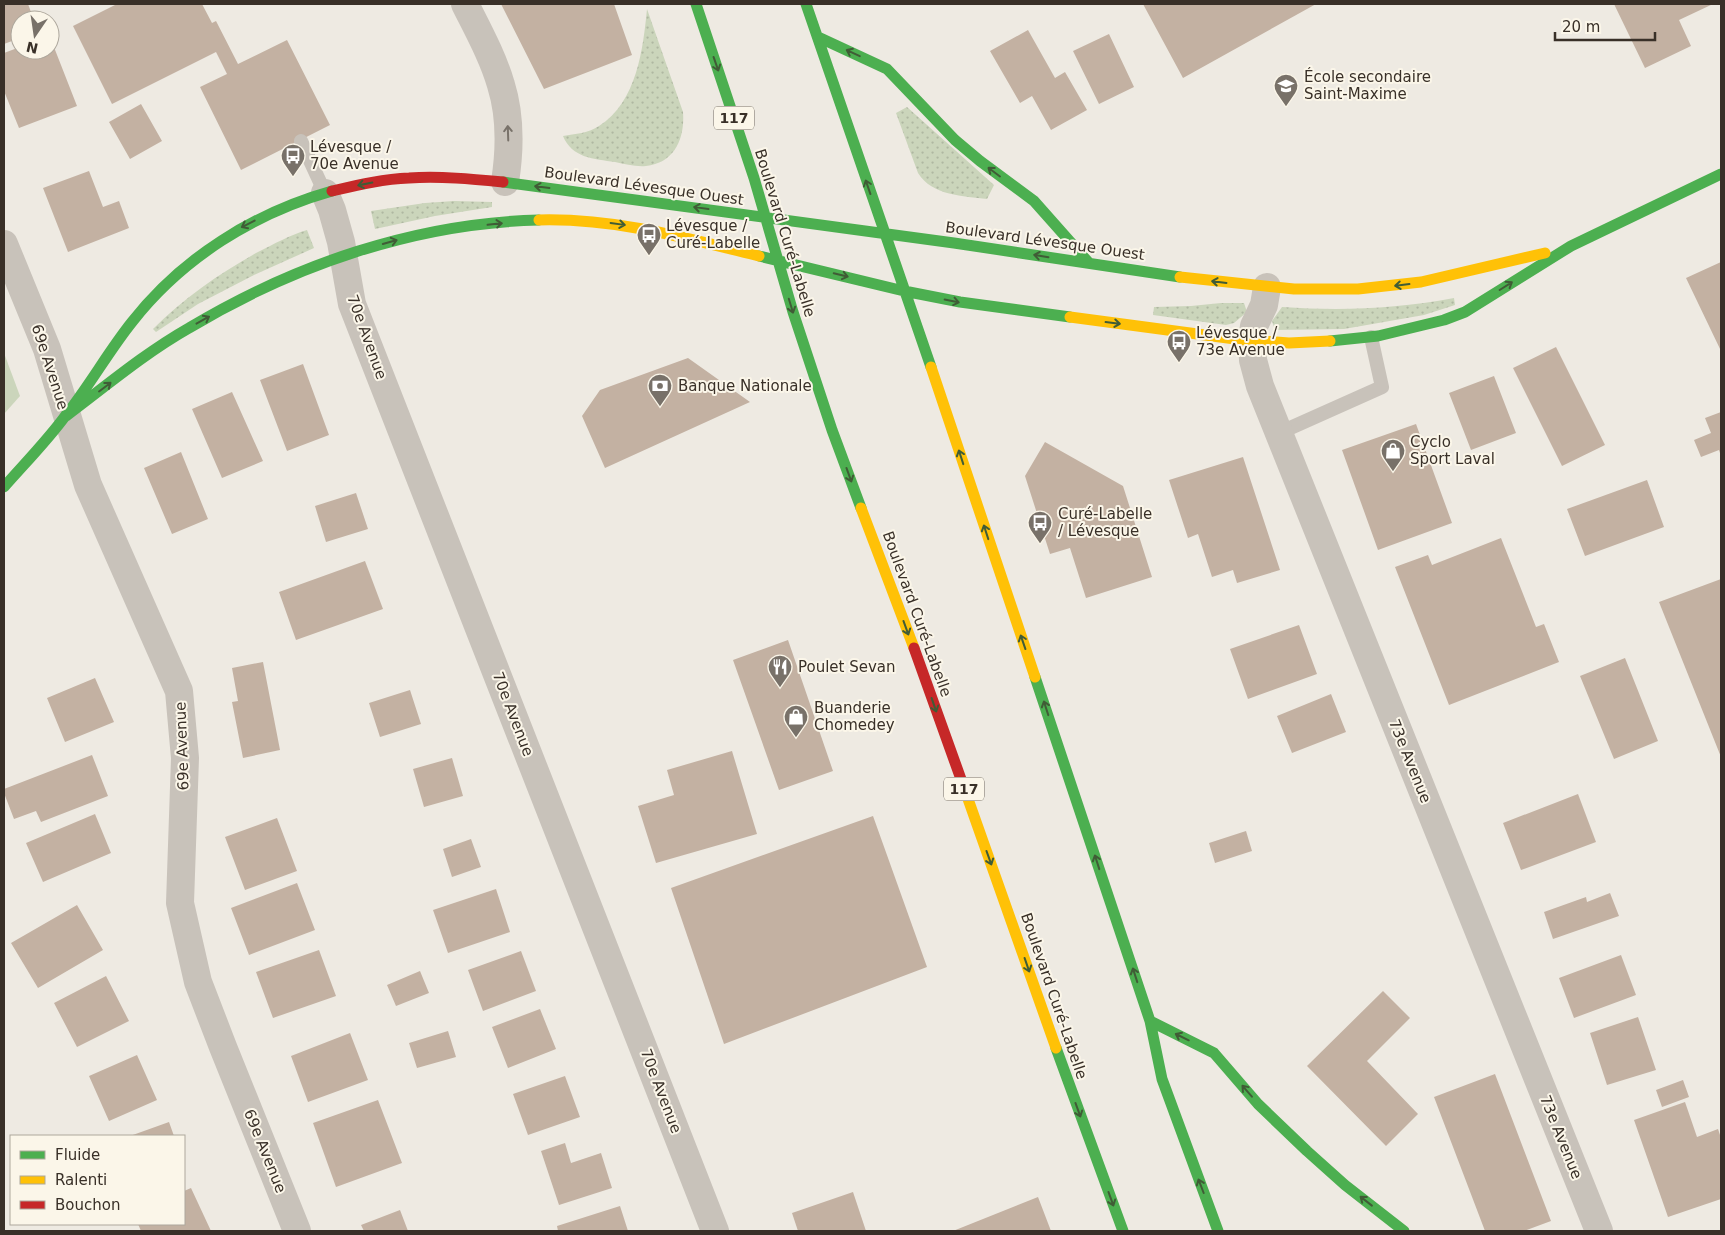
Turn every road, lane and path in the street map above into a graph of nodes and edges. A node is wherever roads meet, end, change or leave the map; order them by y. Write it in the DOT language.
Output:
graph roads {
  1 [pos="465,4"];
  2 [pos="696,4"];
  3 [pos="806,4"];
  4 [pos="818,37"];
  5 [pos="301,141"];
  6 [pos="1721,174"];
  7 [pos="505,182"];
  8 [pos="325,193"];
  9 [pos="767,218"];
  10 [pos="884,233"];
  11 [pos="4,244"];
  12 [pos="1571,246"];
  13 [pos="344,257"];
  14 [pos="777,259"];
  15 [pos="1089,263"];
  16 [pos="1267,287"];
  17 [pos="904,290"];
  18 [pos="1371,337"];
  19 [pos="1252,340"];
  20 [pos="66,416"];
  21 [pos="1280,432"];
  22 [pos="4,487"];
  23 [pos="1150,1021"];
  24 [pos="297,1231"];
  25 [pos="716,1231"];
  26 [pos="1123,1231"];
  27 [pos="1218,1231"];
  28 [pos="1404,1231"];
  29 [pos="1599,1231"];
  7 -- 1 [label="street, one-way"];
  2 -- 9 [label="street, Boulevard Curé-Labelle / 117, one-way"];
  3 -- 4 [label="street"];
  10 -- 4 [label="street, one-way"];
  15 -- 4 [label="street, one-way"];
  5 -- 8 [label="lane"];
  6 -- 12 [label="street, Boulevard Lévesque Ouest"];
  7 -- 8 [label="street, Boulevard Lévesque Ouest, one-way"];
  9 -- 7 [label="street, Boulevard Lévesque Ouest, one-way"];
  8 -- 13 [label="street, 70e Avenue"];
  8 -- 20 [label="street, Boulevard Lévesque Ouest, one-way"];
  9 -- 10 [label="street, Boulevard Lévesque Ouest"];
  9 -- 14 [label="street, Boulevard Curé-Labelle / 117"];
  15 -- 10 [label="street, Boulevard Lévesque Ouest, one-way"];
  10 -- 17 [label="street"];
  11 -- 20 [label="street, 69e Avenue"];
  12 -- 16 [label="street, Boulevard Lévesque Ouest, one-way"];
  18 -- 12 [label="street, Boulevard Lévesque Ouest, one-way"];
  13 -- 14 [label="street, Boulevard Lévesque Ouest, one-way"];
  20 -- 13 [label="street, Boulevard Lévesque Ouest, one-way"];
  13 -- 25 [label="street, 70e Avenue"];
  14 -- 17 [label="street, Boulevard Lévesque Ouest, one-way"];
  14 -- 26 [label="street, Boulevard Curé-Labelle / 117, one-way"];
  16 -- 15 [label="street, Boulevard Lévesque Ouest, one-way"];
  16 -- 19 [label="street, 73e Avenue"];
  17 -- 19 [label="street, Boulevard Lévesque Ouest, one-way"];
  23 -- 17 [label="street, one-way"];
  18 -- 19 [label="street, Boulevard Lévesque Ouest"];
  18 -- 21 [label="lane"];
  19 -- 21 [label="street, 73e Avenue"];
  20 -- 22 [label="street, Boulevard Lévesque Ouest"];
  20 -- 24 [label="street, 69e Avenue"];
  21 -- 29 [label="street, 73e Avenue"];
  27 -- 23 [label="street, one-way"];
  28 -- 23 [label="street, one-way"];
}
